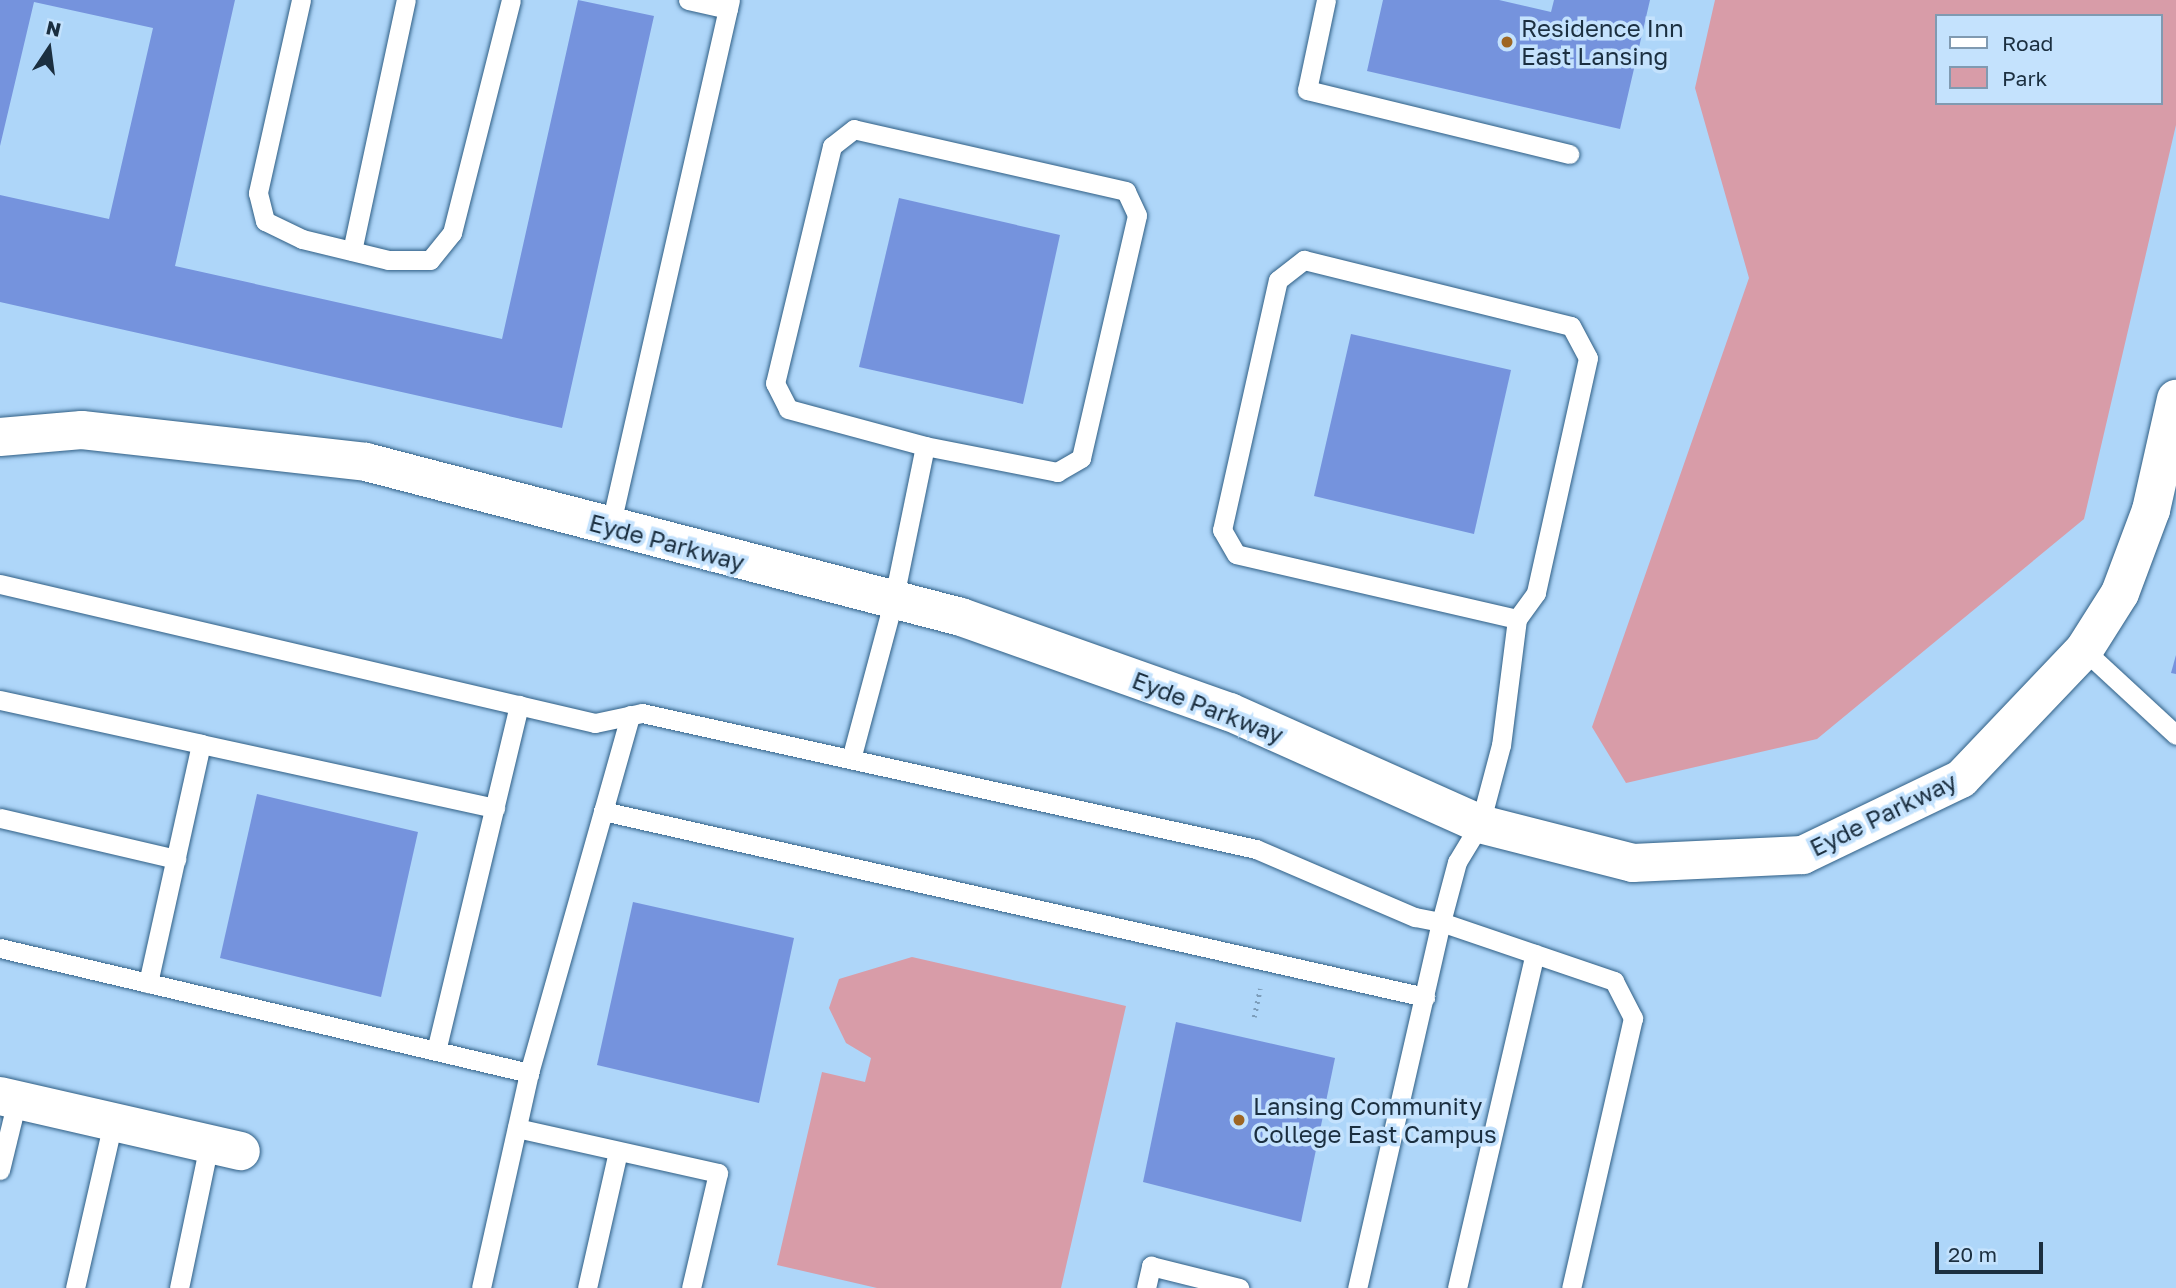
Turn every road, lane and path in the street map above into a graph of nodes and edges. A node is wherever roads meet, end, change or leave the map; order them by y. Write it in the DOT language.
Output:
graph roads {
  1 [pos="301,0"];
  2 [pos="406,0"];
  3 [pos="511,0"];
  4 [pos="688,0"];
  5 [pos="1326,0"];
  6 [pos="729,4"];
  7 [pos="1569,154"];
  8 [pos="352,251"];
  9 [pos="2176,399"];
  10 [pos="0,437"];
  11 [pos="925,446"];
  12 [pos="610,528"];
  13 [pos="0,584"];
  14 [pos="893,601"];
  15 [pos="1517,619"];
  16 [pos="2084,650"];
  17 [pos="0,700"];
  18 [pos="519,705"];
  19 [pos="629,716"];
  20 [pos="2176,735"];
  21 [pos="201,744"];
  22 [pos="851,759"];
  23 [pos="495,808"];
  24 [pos="603,811"];
  25 [pos="0,818"];
  26 [pos="1480,824"];
  27 [pos="176,859"];
  28 [pos="1441,922"];
  29 [pos="0,948"];
  30 [pos="1535,954"];
  31 [pos="148,983"];
  32 [pos="1425,997"];
  33 [pos="436,1051"];
  34 [pos="529,1073"];
  35 [pos="8,1098"];
  36 [pos="113,1122"];
  37 [pos="517,1128"];
  38 [pos="225,1147"];
  39 [pos="618,1151"];
  40 [pos="0,1170"];
  41 [pos="75,1288"];
  42 [pos="179,1288"];
  43 [pos="481,1288"];
  44 [pos="587,1288"];
  45 [pos="691,1288"];
  46 [pos="1146,1288"];
  47 [pos="1239,1288"];
  48 [pos="1357,1288"];
  49 [pos="1457,1288"];
  50 [pos="1571,1288"];
  1 -- 8 [label="lane"];
  2 -- 8 [label="lane"];
  3 -- 8 [label="lane"];
  4 -- 6 [label="lane"];
  5 -- 7 [label="lane"];
  6 -- 12 [label="lane"];
  9 -- 16 [label="street, Eyde Parkway"];
  10 -- 12 [label="street, Eyde Parkway"];
  11 -- 11 [label="lane"];
  11 -- 14 [label="lane"];
  12 -- 14 [label="street, Eyde Parkway"];
  13 -- 18 [label="lane"];
  14 -- 22 [label="lane"];
  14 -- 26 [label="street, Eyde Parkway"];
  15 -- 15 [label="lane"];
  15 -- 26 [label="lane"];
  16 -- 20 [label="lane"];
  16 -- 26 [label="street, Eyde Parkway"];
  17 -- 21 [label="lane"];
  18 -- 19 [label="lane"];
  18 -- 23 [label="lane"];
  19 -- 22 [label="lane"];
  19 -- 24 [label="lane"];
  21 -- 23 [label="lane"];
  21 -- 27 [label="lane"];
  22 -- 28 [label="lane"];
  23 -- 33 [label="lane"];
  24 -- 32 [label="lane"];
  24 -- 34 [label="lane"];
  25 -- 27 [label="lane"];
  26 -- 28 [label="lane"];
  27 -- 31 [label="lane"];
  28 -- 30 [label="lane"];
  28 -- 32 [label="lane"];
  29 -- 31 [label="lane"];
  30 -- 49 [label="lane"];
  30 -- 50 [label="lane"];
  31 -- 33 [label="lane"];
  32 -- 48 [label="lane"];
  33 -- 34 [label="lane"];
  34 -- 37 [label="lane"];
  35 -- 36 [label="street"];
  35 -- 40 [label="lane"];
  36 -- 38 [label="street"];
  36 -- 41 [label="lane"];
  37 -- 39 [label="lane"];
  37 -- 43 [label="lane"];
  38 -- 42 [label="lane"];
  39 -- 44 [label="lane"];
  39 -- 45 [label="lane"];
  46 -- 47 [label="lane"];
}
